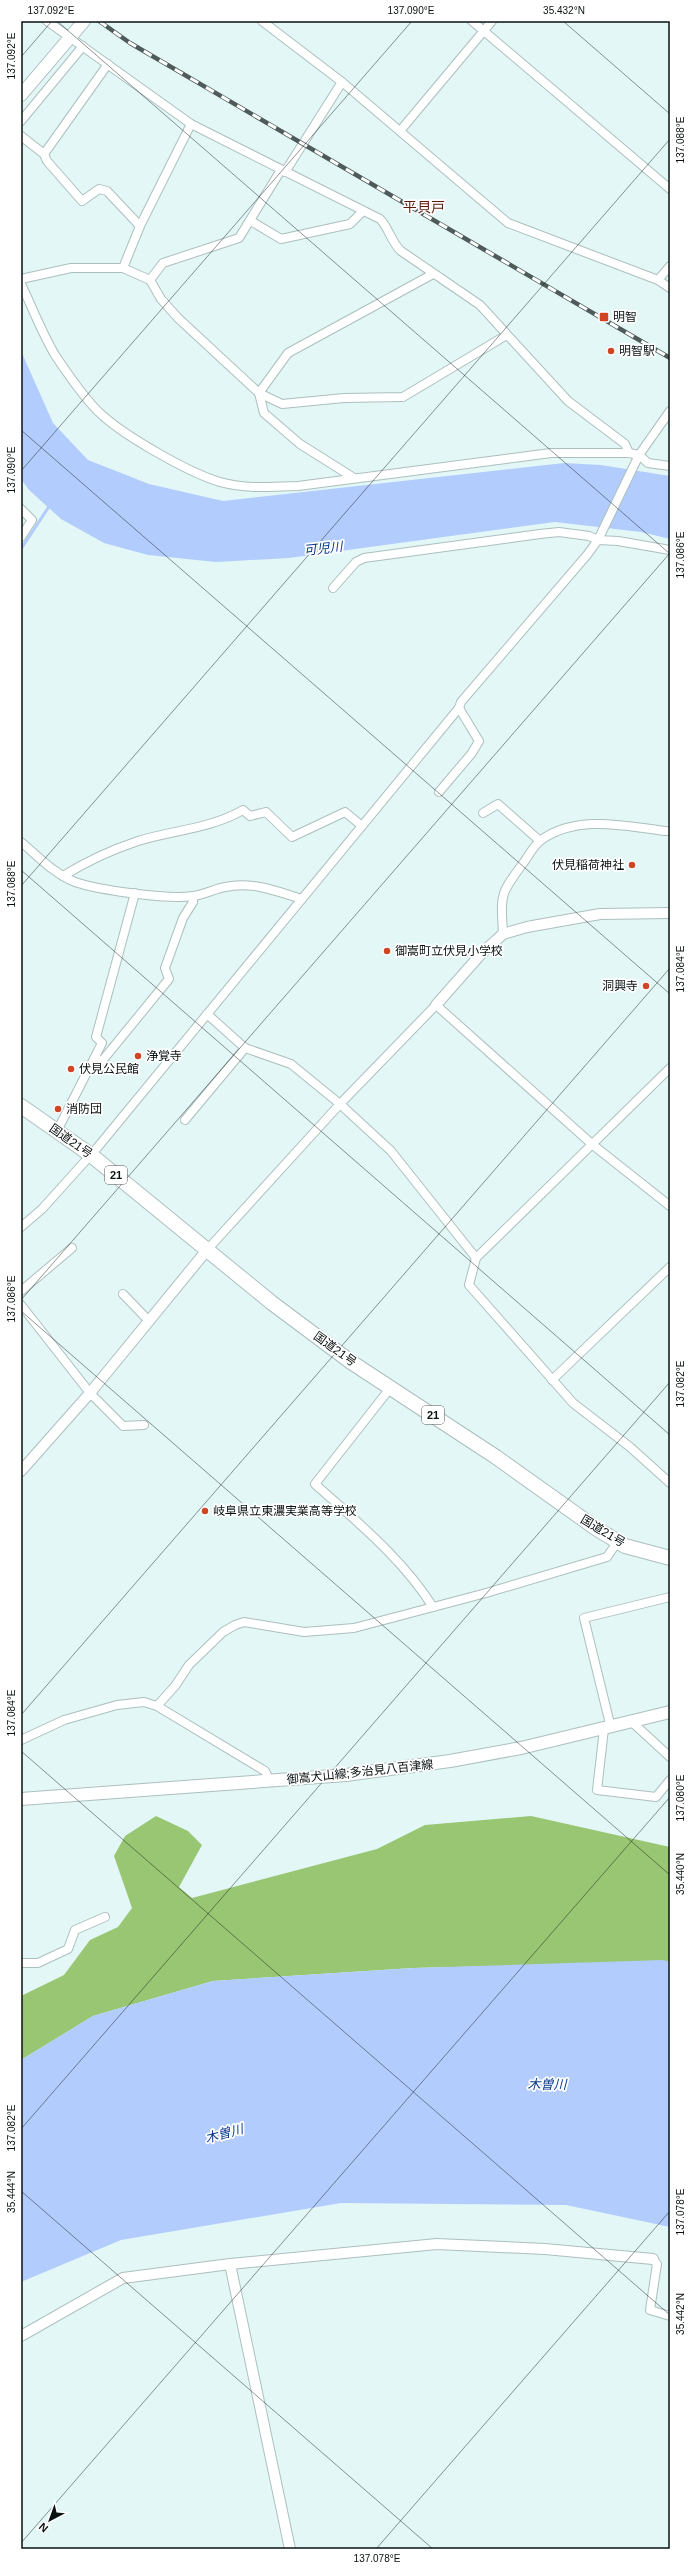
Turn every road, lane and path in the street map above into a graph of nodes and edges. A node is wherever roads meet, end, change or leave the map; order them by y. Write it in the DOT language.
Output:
graph roads {
  1 [pos="47,21"];
  2 [pos="84,21"];
  3 [pos="262,21"];
  4 [pos="472,21"];
  5 [pos="492,21"];
  6 [pos="483,31"];
  7 [pos="70,37"];
  8 [pos="83,46"];
  9 [pos="108,64"];
  10 [pos="342,82"];
  11 [pos="21,95"];
  12 [pos="21,121"];
  13 [pos="191,124"];
  14 [pos="400,131"];
  15 [pos="21,136"];
  16 [pos="44,154"];
  17 [pos="283,171"];
  18 [pos="670,189"];
  19 [pos="363,211"];
  20 [pos="251,221"];
  21 [pos="140,226"];
  22 [pos="670,266"];
  23 [pos="123,268"];
  24 [pos="433,274"];
  25 [pos="21,279"];
  26 [pos="150,280"];
  27 [pos="658,280"];
  28 [pos="21,284"];
  29 [pos="670,288"];
  30 [pos="505,336"];
  31 [pos="258,393"];
  32 [pos="670,411"];
  33 [pos="629,453"];
  34 [pos="639,455"];
  35 [pos="670,466"];
  36 [pos="354,478"];
  37 [pos="21,508"];
  38 [pos="21,537"];
  39 [pos="598,540"];
  40 [pos="670,550"];
  41 [pos="333,588"];
  42 [pos="459,708"];
  43 [pos="439,792"];
  44 [pos="483,813"];
  45 [pos="362,826"];
  46 [pos="666,831"];
  47 [pos="540,841"];
  48 [pos="21,842"];
  49 [pos="63,876"];
  50 [pos="135,893"];
  51 [pos="193,896"];
  52 [pos="302,899"];
  53 [pos="670,912"];
  54 [pos="504,934"];
  55 [pos="436,1005"];
  56 [pos="207,1014"];
  57 [pos="246,1048"];
  58 [pos="95,1059"];
  59 [pos="670,1068"];
  60 [pos="340,1104"];
  61 [pos="21,1106"];
  62 [pos="185,1120"];
  63 [pos="57,1130"];
  64 [pos="593,1145"];
  65 [pos="92,1154"];
  66 [pos="670,1206"];
  67 [pos="21,1227"];
  68 [pos="72,1248"];
  69 [pos="207,1250"];
  70 [pos="476,1258"];
  71 [pos="670,1267"];
  72 [pos="21,1291"];
  73 [pos="123,1294"];
  74 [pos="21,1305"];
  75 [pos="150,1321"];
  76 [pos="552,1380"];
  77 [pos="391,1388"];
  78 [pos="90,1393"];
  79 [pos="144,1425"];
  80 [pos="21,1471"];
  81 [pos="670,1483"];
  82 [pos="618,1541"];
  83 [pos="670,1558"];
  84 [pos="670,1597"];
  85 [pos="433,1607"];
  86 [pos="157,1706"];
  87 [pos="670,1712"];
  88 [pos="633,1723"];
  89 [pos="608,1728"];
  90 [pos="21,1740"];
  91 [pos="670,1756"];
  92 [pos="670,1780"];
  93 [pos="270,1781"];
  94 [pos="21,1799"];
  95 [pos="105,1917"];
  96 [pos="21,1963"];
  97 [pos="653,2259"];
  98 [pos="230,2264"];
  99 [pos="670,2316"];
  100 [pos="21,2336"];
  101 [pos="290,2549"];
  1 -- 7 [label="street"];
  2 -- 7 [label="main road"];
  3 -- 10 [label="street"];
  4 -- 6 [label="street"];
  5 -- 6 [label="street"];
  6 -- 14 [label="street"];
  6 -- 18 [label="street"];
  7 -- 8 [label="street"];
  7 -- 11 [label="main road"];
  8 -- 9 [label="street"];
  8 -- 12 [label="street"];
  9 -- 13 [label="street"];
  9 -- 16 [label="street"];
  10 -- 14 [label="street"];
  10 -- 17 [label="street"];
  13 -- 17 [label="street"];
  13 -- 21 [label="street"];
  14 -- 27 [label="street"];
  15 -- 16 [label="street"];
  16 -- 21 [label="street"];
  17 -- 19 [label="street"];
  17 -- 20 [label="street"];
  19 -- 20 [label="street"];
  19 -- 24 [label="street"];
  20 -- 26 [label="street"];
  21 -- 23 [label="street"];
  22 -- 27 [label="street"];
  23 -- 25 [label="street"];
  23 -- 26 [label="street"];
  24 -- 30 [label="street"];
  24 -- 31 [label="street"];
  26 -- 31 [label="street"];
  27 -- 29 [label="street"];
  28 -- 36 [label="street"];
  30 -- 31 [label="street"];
  30 -- 33 [label="street"];
  31 -- 36 [label="street"];
  32 -- 34 [label="street"];
  33 -- 34 [label="street"];
  33 -- 36 [label="street"];
  34 -- 35 [label="street"];
  34 -- 39 [label="street"];
  37 -- 38 [label="street"];
  39 -- 40 [label="street"];
  39 -- 41 [label="street"];
  39 -- 42 [label="street"];
  42 -- 43 [label="street"];
  42 -- 45 [label="street"];
  44 -- 47 [label="street"];
  45 -- 49 [label="street"];
  45 -- 52 [label="street"];
  46 -- 47 [label="street"];
  47 -- 54 [label="street"];
  48 -- 49 [label="street"];
  49 -- 50 [label="street"];
  50 -- 51 [label="street"];
  50 -- 58 [label="street"];
  51 -- 52 [label="street"];
  51 -- 58 [label="street"];
  52 -- 56 [label="street"];
  53 -- 54 [label="street"];
  54 -- 55 [label="street"];
  55 -- 60 [label="street"];
  55 -- 64 [label="street"];
  56 -- 57 [label="street"];
  56 -- 65 [label="street"];
  57 -- 60 [label="street"];
  57 -- 62 [label="street"];
  58 -- 63 [label="street"];
  59 -- 64 [label="street"];
  60 -- 69 [label="street"];
  60 -- 70 [label="street"];
  61 -- 63 [label="highway, 国道21号 / 21"];
  63 -- 65 [label="highway, 国道21号 / 21"];
  64 -- 66 [label="street"];
  64 -- 70 [label="street"];
  65 -- 67 [label="street"];
  65 -- 69 [label="highway, 国道21号 / 21"];
  68 -- 72 [label="street"];
  69 -- 75 [label="street"];
  69 -- 77 [label="highway, 国道21号 / 21"];
  70 -- 76 [label="street"];
  71 -- 76 [label="street"];
  73 -- 75 [label="street"];
  74 -- 78 [label="street"];
  75 -- 78 [label="street"];
  76 -- 81 [label="street"];
  77 -- 82 [label="highway, 国道21号 / 21"];
  77 -- 85 [label="street"];
  78 -- 79 [label="street"];
  78 -- 80 [label="street"];
  82 -- 83 [label="highway, 国道21号 / 21"];
  82 -- 85 [label="street"];
  84 -- 89 [label="street"];
  85 -- 86 [label="street"];
  86 -- 90 [label="street"];
  86 -- 93 [label="street"];
  87 -- 88 [label="main road, 御嵩犬山線;多治見八百津線"];
  88 -- 89 [label="main road, 御嵩犬山線;多治見八百津線"];
  88 -- 91 [label="street"];
  89 -- 92 [label="street"];
  89 -- 93 [label="main road, 御嵩犬山線;多治見八百津線"];
  93 -- 94 [label="main road, 御嵩犬山線;多治見八百津線"];
  95 -- 96 [label="street"];
  97 -- 98 [label="street"];
  97 -- 99 [label="street"];
  98 -- 100 [label="street"];
  98 -- 101 [label="street"];
}
